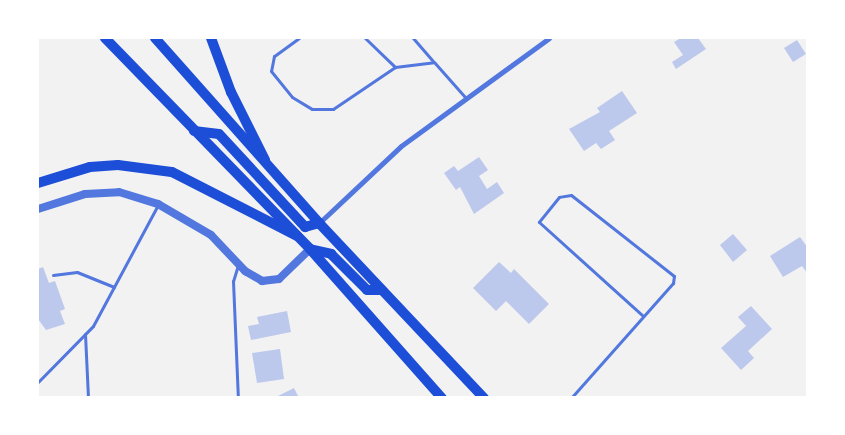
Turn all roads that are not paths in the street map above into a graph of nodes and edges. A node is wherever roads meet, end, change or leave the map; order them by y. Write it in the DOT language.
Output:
graph roads {
  1 [pos="105,38"];
  2 [pos="155,38"];
  3 [pos="211,38"];
  4 [pos="298,38"];
  5 [pos="365,38"];
  6 [pos="413,38"];
  7 [pos="545,39"];
  8 [pos="434,62"];
  9 [pos="395,67"];
  10 [pos="466,98"];
  11 [pos="194,132"];
  12 [pos="265,160"];
  13 [pos="38,183"];
  14 [pos="158,204"];
  15 [pos="38,209"];
  16 [pos="319,222"];
  17 [pos="297,236"];
  18 [pos="310,249"];
  19 [pos="238,264"];
  20 [pos="53,275"];
  21 [pos="114,287"];
  22 [pos="381,290"];
  23 [pos="642,316"];
  24 [pos="85,334"];
  25 [pos="38,382"];
  26 [pos="88,398"];
  27 [pos="238,398"];
  28 [pos="442,398"];
  29 [pos="484,398"];
  30 [pos="571,398"];
  1 -- 11 [label="main road"];
  2 -- 12 [label="main road"];
  3 -- 12 [label="main road"];
  4 -- 9 [label="lane"];
  5 -- 9 [label="lane"];
  6 -- 8 [label="lane"];
  7 -- 10 [label="street"];
  8 -- 9 [label="lane"];
  8 -- 10 [label="lane"];
  10 -- 16 [label="street"];
  11 -- 16 [label="main road"];
  11 -- 17 [label="main road"];
  12 -- 16 [label="main road"];
  13 -- 17 [label="main road"];
  14 -- 15 [label="street"];
  14 -- 19 [label="street"];
  14 -- 21 [label="lane"];
  16 -- 22 [label="main road"];
  17 -- 18 [label="main road"];
  18 -- 19 [label="street"];
  18 -- 22 [label="main road"];
  18 -- 28 [label="main road"];
  19 -- 27 [label="lane"];
  20 -- 21 [label="lane"];
  21 -- 24 [label="lane"];
  22 -- 29 [label="main road"];
  23 -- 23 [label="lane"];
  23 -- 30 [label="lane"];
  24 -- 25 [label="lane"];
  24 -- 26 [label="lane"];
}
